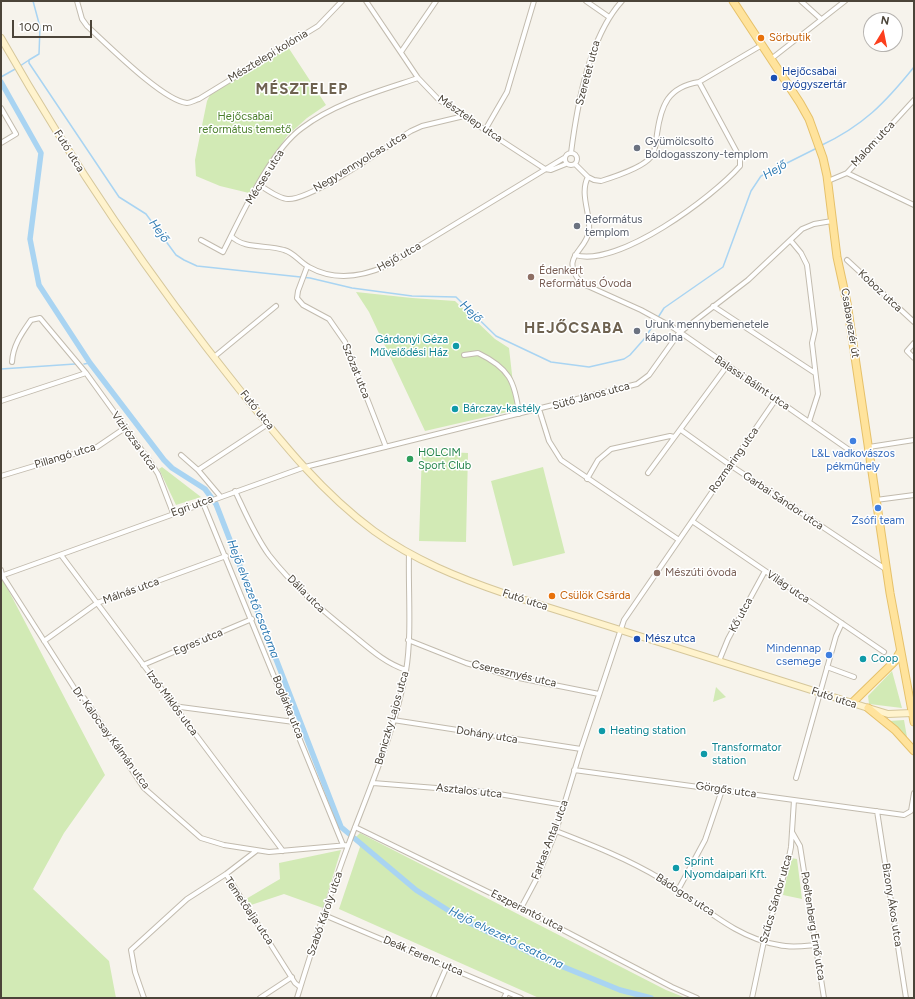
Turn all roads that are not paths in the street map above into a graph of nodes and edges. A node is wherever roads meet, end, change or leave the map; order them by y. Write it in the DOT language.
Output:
graph roads {
  1 [pos="77,1"];
  2 [pos="342,1"];
  3 [pos="366,1"];
  4 [pos="436,1"];
  5 [pos="534,1"];
  6 [pos="586,1"];
  7 [pos="622,1"];
  8 [pos="733,1"];
  9 [pos="801,1"];
  10 [pos="845,1"];
  11 [pos="609,17"];
  12 [pos="822,19"];
  13 [pos="1,38"];
  14 [pos="762,45"];
  15 [pos="400,52"];
  16 [pos="771,59"];
  17 [pos="418,78"];
  18 [pos="699,82"];
  19 [pos="914,100"];
  20 [pos="1,108"];
  21 [pos="464,116"];
  22 [pos="485,130"];
  23 [pos="1,143"];
  24 [pos="571,153"];
  25 [pos="564,158"];
  26 [pos="566,164"];
  27 [pos="575,164"];
  28 [pos="545,169"];
  29 [pos="847,173"];
  30 [pos="588,177"];
  31 [pos="828,181"];
  32 [pos="258,184"];
  33 [pos="914,205"];
  34 [pos="832,221"];
  35 [pos="231,236"];
  36 [pos="201,240"];
  37 [pos="791,241"];
  38 [pos="575,255"];
  39 [pos="847,260"];
  40 [pos="307,267"];
  41 [pos="276,306"];
  42 [pos="714,306"];
  43 [pos="914,322"];
  44 [pos="679,333"];
  45 [pos="914,343"];
  46 [pos="464,355"];
  47 [pos="214,357"];
  48 [pos="914,358"];
  49 [pos="12,362"];
  50 [pos="727,366"];
  51 [pos="86,373"];
  52 [pos="815,373"];
  53 [pos="776,399"];
  54 [pos="1,401"];
  55 [pos="539,409"];
  56 [pos="519,414"];
  57 [pos="809,422"];
  58 [pos="268,424"];
  59 [pos="125,428"];
  60 [pos="681,430"];
  61 [pos="674,437"];
  62 [pos="914,440"];
  63 [pos="386,447"];
  64 [pos="869,450"];
  65 [pos="181,455"];
  66 [pos="730,465"];
  67 [pos="305,467"];
  68 [pos="198,470"];
  69 [pos="648,473"];
  70 [pos="1,476"];
  71 [pos="587,479"];
  72 [pos="235,491"];
  73 [pos="914,495"];
  74 [pos="220,496"];
  75 [pos="876,500"];
  76 [pos="205,502"];
  77 [pos="173,513"];
  78 [pos="692,521"];
  79 [pos="679,540"];
  80 [pos="409,553"];
  81 [pos="61,555"];
  82 [pos="226,556"];
  83 [pos="1,570"];
  84 [pos="887,570"];
  85 [pos="765,571"];
  86 [pos="2,575"];
  87 [pos="97,604"];
  88 [pos="252,619"];
  89 [pos="842,623"];
  90 [pos="621,630"];
  91 [pos="408,640"];
  92 [pos="44,641"];
  93 [pos="884,652"];
  94 [pos="900,652"];
  95 [pos="719,661"];
  96 [pos="143,665"];
  97 [pos="827,667"];
  98 [pos="406,670"];
  99 [pos="854,677"];
  100 [pos="820,693"];
  101 [pos="599,694"];
  102 [pos="852,703"];
  103 [pos="173,706"];
  104 [pos="868,708"];
  105 [pos="913,713"];
  106 [pos="394,720"];
  107 [pos="294,722"];
  108 [pos="914,722"];
  109 [pos="581,749"];
  110 [pos="914,751"];
  111 [pos="574,770"];
  112 [pos="796,778"];
  113 [pos="373,783"];
  114 [pos="722,790"];
  115 [pos="914,793"];
  116 [pos="794,800"];
  117 [pos="564,805"];
  118 [pos="877,811"];
  119 [pos="354,829"];
  120 [pos="556,831"];
  121 [pos="792,832"];
  122 [pos="347,844"];
  123 [pos="256,851"];
  124 [pos="283,851"];
  125 [pos="226,874"];
  126 [pos="678,890"];
  127 [pos="521,908"];
  128 [pos="324,915"];
  129 [pos="764,941"];
  130 [pos="816,945"];
  131 [pos="447,966"];
  132 [pos="292,977"];
  133 [pos="300,987"];
  134 [pos="507,992"];
  135 [pos="144,998"];
  136 [pos="260,998"];
  137 [pos="297,998"];
  138 [pos="433,998"];
  139 [pos="504,998"];
  140 [pos="521,998"];
  141 [pos="698,998"];
  142 [pos="752,998"];
  143 [pos="824,998"];
  144 [pos="906,998"];
  1 -- 2 [label="street, Mésztelepi kolónia"];
  3 -- 15 [label="street, Mésztelep utca"];
  4 -- 15 [label="street"];
  5 -- 22 [label="street"];
  6 -- 11 [label="street"];
  7 -- 11 [label="street, Szeretet utca"];
  8 -- 14 [label="main road, Csabavezér út"];
  9 -- 12 [label="street"];
  10 -- 12 [label="street"];
  11 -- 24 [label="street, Szeretet utca"];
  12 -- 16 [label="street"];
  13 -- 47 [label="main road, Futó utca"];
  14 -- 16 [label="main road, Csabavezér út"];
  14 -- 18 [label="street"];
  15 -- 17 [label="street, Mésztelep utca"];
  16 -- 31 [label="main road, Csabavezér út"];
  17 -- 21 [label="street, Mésztelep utca"];
  17 -- 32 [label="street, Mécses utca"];
  18 -- 30 [label="street"];
  18 -- 38 [label="street"];
  19 -- 29 [label="street, Malom utca"];
  20 -- 23 [label="street"];
  21 -- 22 [label="street, Mésztelep utca"];
  21 -- 32 [label="street, Negyvennyolcas utca"];
  22 -- 28 [label="street, Mésztelep utca"];
  24 -- 25 [label="street"];
  24 -- 27 [label="street"];
  25 -- 26 [label="street"];
  25 -- 28 [label="street, Hejő utca"];
  26 -- 27 [label="street"];
  26 -- 28 [label="street"];
  27 -- 30 [label="street"];
  28 -- 40 [label="street, Hejő utca"];
  29 -- 31 [label="street, Malom utca"];
  29 -- 33 [label="street"];
  30 -- 38 [label="street"];
  31 -- 34 [label="main road, Csabavezér út"];
  32 -- 35 [label="street, Mécses utca"];
  34 -- 37 [label="street, Sütő János utca"];
  34 -- 64 [label="main road, Csabavezér út"];
  35 -- 36 [label="street, Mécses utca"];
  35 -- 40 [label="street, Hejő utca"];
  37 -- 42 [label="street, Sütő János utca"];
  37 -- 52 [label="street"];
  38 -- 44 [label="street, Balassi Bálint utca"];
  39 -- 43 [label="street, Koboz utca"];
  40 -- 63 [label="street, Szózat utca"];
  41 -- 47 [label="street"];
  42 -- 44 [label="street, Sütő János utca"];
  42 -- 52 [label="street"];
  44 -- 50 [label="street, Balassi Bálint utca"];
  44 -- 55 [label="street, Sütő János utca"];
  45 -- 48 [label="street"];
  46 -- 56 [label="street"];
  47 -- 58 [label="main road, Futó utca"];
  49 -- 51 [label="street, Vízirózsa utca"];
  50 -- 53 [label="street, Balassi Bálint utca"];
  50 -- 60 [label="street"];
  51 -- 54 [label="street"];
  51 -- 59 [label="street, Vízirózsa utca"];
  52 -- 57 [label="street"];
  53 -- 57 [label="street, Balassi Bálint utca"];
  53 -- 66 [label="street, Rozmaring utca"];
  55 -- 56 [label="street, Sütő János utca"];
  55 -- 71 [label="street"];
  56 -- 63 [label="street, Sütő János utca"];
  57 -- 64 [label="street, Balassi Bálint utca"];
  58 -- 67 [label="main road, Futó utca"];
  58 -- 68 [label="street"];
  59 -- 70 [label="street, Pillangó utca"];
  59 -- 77 [label="street, Vízirózsa utca"];
  60 -- 61 [label="street"];
  60 -- 66 [label="street, Garbai Sándor utca"];
  61 -- 69 [label="street"];
  61 -- 71 [label="street"];
  62 -- 64 [label="street, Balassi Bálint utca"];
  63 -- 67 [label="street, Egri utca"];
  64 -- 75 [label="main road, Csabavezér út"];
  65 -- 68 [label="street"];
  66 -- 78 [label="street, Rozmaring utca"];
  66 -- 84 [label="street, Garbai Sándor utca"];
  67 -- 72 [label="street, Egri utca"];
  67 -- 80 [label="main road, Futó utca"];
  68 -- 74 [label="street"];
  71 -- 79 [label="street"];
  72 -- 74 [label="street, Egri utca"];
  72 -- 98 [label="street, Dália utca"];
  73 -- 75 [label="street"];
  74 -- 76 [label="street, Egri utca"];
  75 -- 84 [label="main road, Csabavezér út"];
  76 -- 77 [label="street, Egri utca"];
  76 -- 82 [label="street, Boglárka utca"];
  77 -- 81 [label="street, Egri utca"];
  78 -- 79 [label="street"];
  78 -- 85 [label="street, Világ utca"];
  79 -- 90 [label="street"];
  80 -- 90 [label="main road, Futó utca"];
  80 -- 91 [label="street, Beniczky Lajos utca"];
  81 -- 86 [label="street, Egri utca"];
  81 -- 87 [label="street, Izsó Miklós utca"];
  82 -- 87 [label="street, Málnás utca"];
  82 -- 88 [label="street, Boglárka utca"];
  83 -- 86 [label="street"];
  84 -- 94 [label="main road, Csabavezér út"];
  85 -- 89 [label="street, Világ utca"];
  85 -- 95 [label="street, Kő utca"];
  86 -- 92 [label="street, Dr. Kalocsay Kálmán utca"];
  87 -- 92 [label="street, Málnás utca"];
  87 -- 96 [label="street, Izsó Miklós utca"];
  88 -- 96 [label="street, Egres utca"];
  88 -- 107 [label="street, Boglárka utca"];
  89 -- 93 [label="street, Világ utca"];
  89 -- 97 [label="street"];
  90 -- 95 [label="main road, Futó utca"];
  90 -- 101 [label="street, Farkas Antal utca"];
  91 -- 98 [label="street, Beniczky Lajos utca"];
  91 -- 101 [label="street, Cseresznyés utca"];
  92 -- 123 [label="street, Dr. Kalocsay Kálmán utca"];
  94 -- 102 [label="main road"];
  94 -- 105 [label="main road, Csabavezér út"];
  95 -- 100 [label="main road, Futó utca"];
  96 -- 103 [label="street, Izsó Miklós utca"];
  97 -- 99 [label="street"];
  97 -- 100 [label="street"];
  98 -- 106 [label="street, Beniczky Lajos utca"];
  100 -- 102 [label="main road, Futó utca"];
  100 -- 112 [label="street"];
  101 -- 109 [label="street, Farkas Antal utca"];
  102 -- 104 [label="main road, Futó utca"];
  103 -- 107 [label="street"];
  103 -- 124 [label="street, Izsó Miklós utca"];
  104 -- 105 [label="main road, Futó utca"];
  104 -- 110 [label="main road"];
  105 -- 108 [label="main road, Csabavezér út"];
  106 -- 109 [label="street, Dohány utca"];
  106 -- 113 [label="street, Beniczky Lajos utca"];
  107 -- 122 [label="street, Boglárka utca"];
  109 -- 111 [label="street, Farkas Antal utca"];
  111 -- 114 [label="street, Görgős utca"];
  111 -- 117 [label="street, Farkas Antal utca"];
  113 -- 117 [label="street, Asztalos utca"];
  113 -- 119 [label="street, Beniczky Lajos utca"];
  114 -- 116 [label="street, Görgős utca"];
  114 -- 126 [label="street"];
  115 -- 118 [label="street, Görgős utca"];
  116 -- 118 [label="street, Görgős utca"];
  116 -- 121 [label="street, Szűcs Sándor utca"];
  117 -- 120 [label="street, Farkas Antal utca"];
  118 -- 144 [label="street, Bizony Ákos utca"];
  119 -- 122 [label="street, Szabó Károly utca"];
  119 -- 127 [label="street, Eszperantó utca"];
  120 -- 126 [label="street, Bádogos utca"];
  120 -- 127 [label="street, Farkas Antal utca"];
  121 -- 129 [label="street, Szűcs Sándor utca"];
  121 -- 130 [label="street, Poeltenberg Ernő utca"];
  122 -- 124 [label="street, Dr. Kalocsay Kálmán utca"];
  122 -- 128 [label="street, Szabó Károly utca"];
  123 -- 124 [label="street, Dr. Kalocsay Kálmán utca"];
  123 -- 125 [label="street"];
  125 -- 132 [label="street, Temetőalja utca"];
  125 -- 135 [label="street, Temetőalja utca"];
  126 -- 129 [label="street, Bádogos utca"];
  127 -- 141 [label="street, Eszperantó utca"];
  128 -- 131 [label="street, Deák Ferenc utca"];
  128 -- 133 [label="street, Szabó Károly utca"];
  129 -- 130 [label="street, Bádogos utca"];
  129 -- 142 [label="street, Szűcs Sándor utca"];
  130 -- 143 [label="street, Poeltenberg Ernő utca"];
  131 -- 134 [label="street, Deák Ferenc utca"];
  131 -- 138 [label="street"];
  132 -- 133 [label="street, Temetőalja utca"];
  132 -- 136 [label="street"];
  133 -- 137 [label="street, Szabó Károly utca"];
  134 -- 139 [label="street"];
  134 -- 140 [label="street, Deák Ferenc utca"];
}
